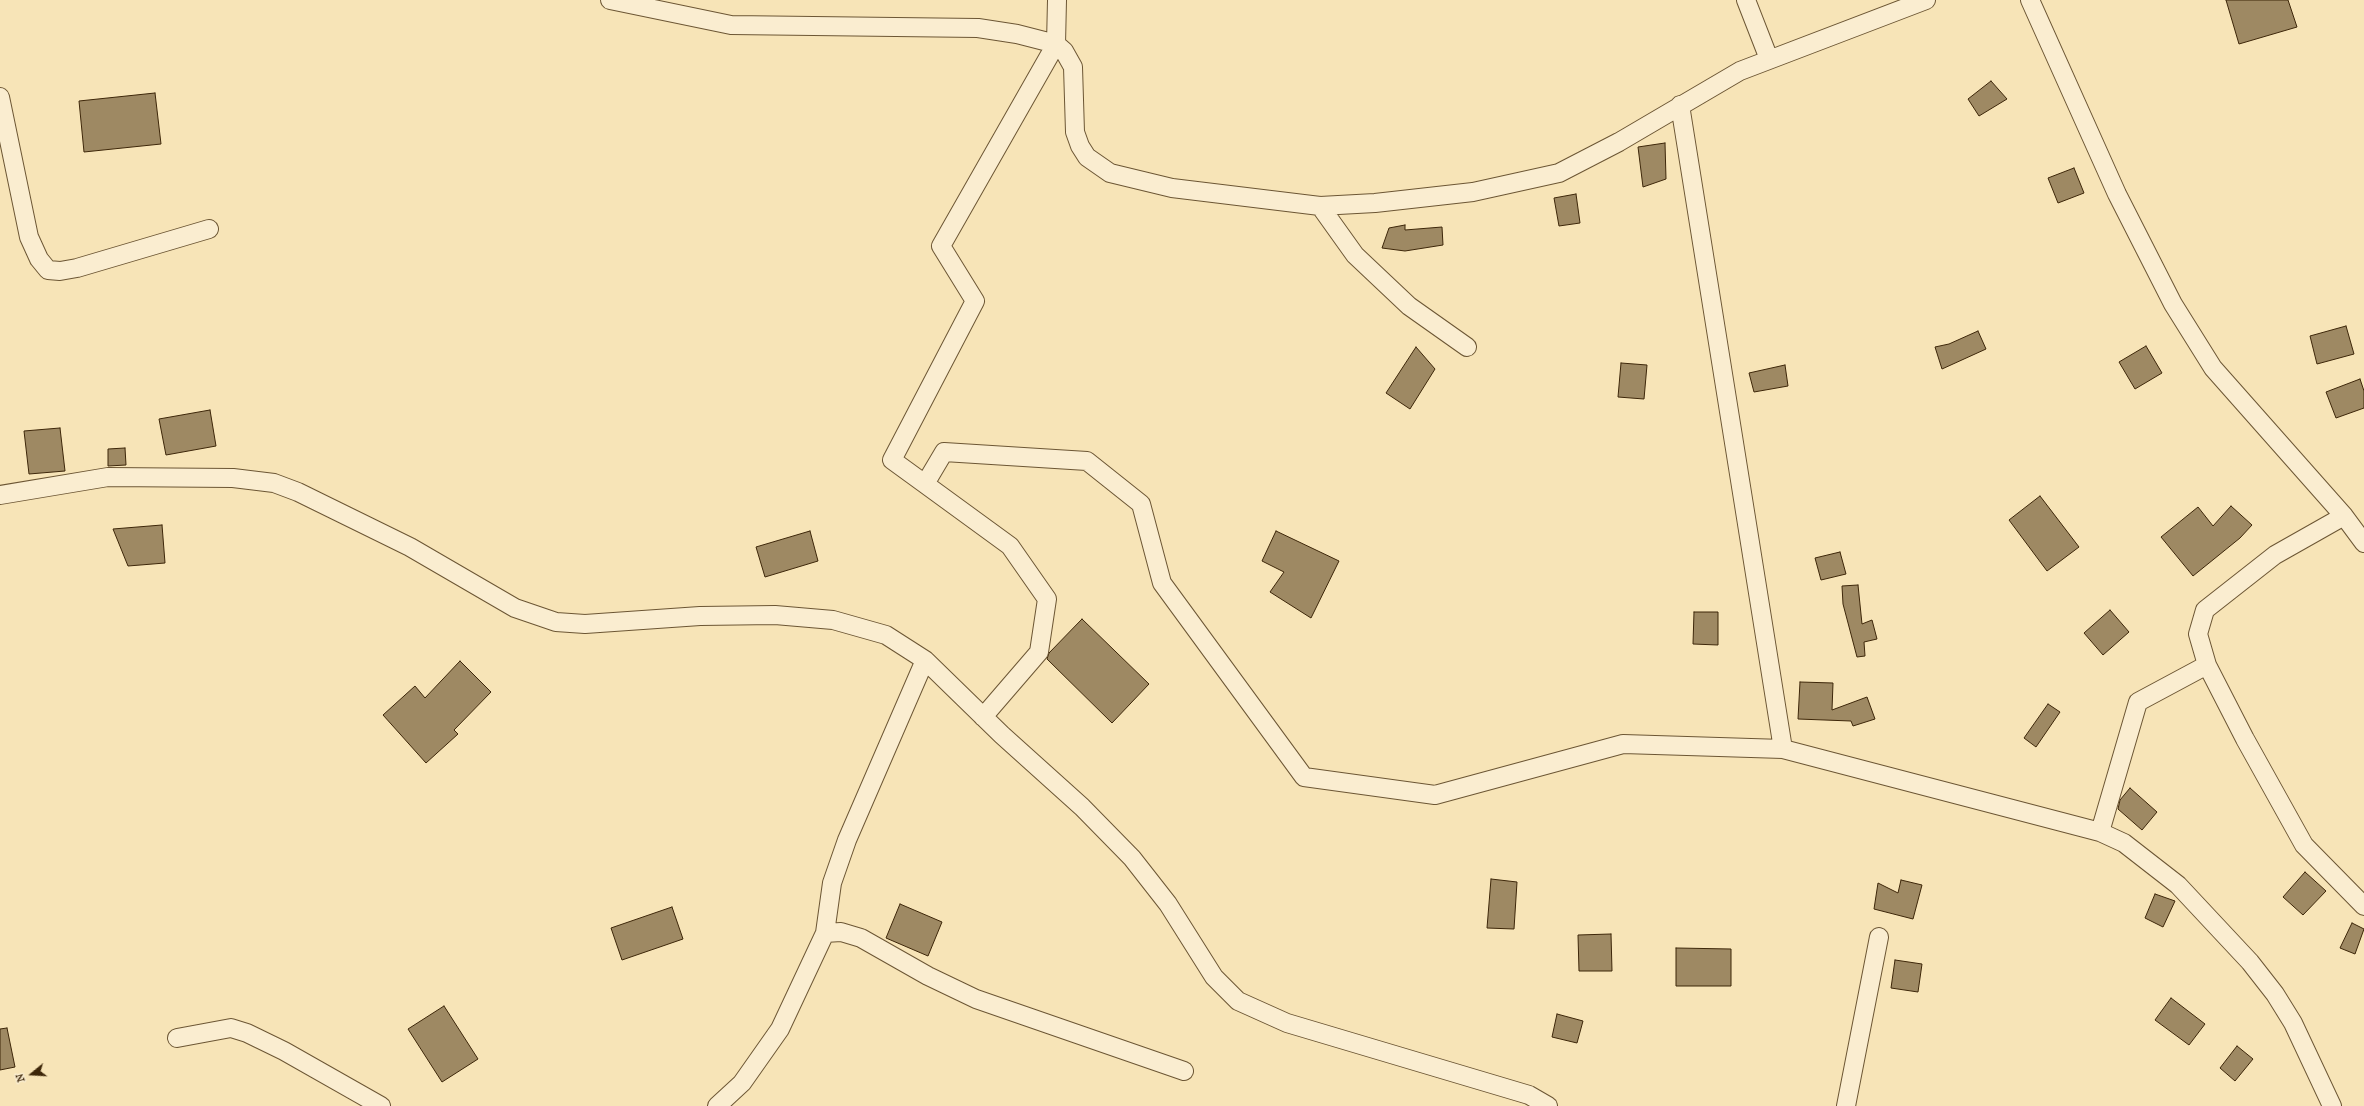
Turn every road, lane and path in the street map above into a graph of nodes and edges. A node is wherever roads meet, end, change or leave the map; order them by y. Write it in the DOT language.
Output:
graph roads {
  1 [pos="610,0"];
  2 [pos="1057,0"];
  3 [pos="1746,0"];
  4 [pos="1926,0"];
  5 [pos="2030,0"];
  6 [pos="1056,44"];
  7 [pos="1769,59"];
  8 [pos="0,97"];
  9 [pos="1680,105"];
  10 [pos="1320,206"];
  11 [pos="209,229"];
  12 [pos="1467,347"];
  13 [pos="925,484"];
  14 [pos="0,495"];
  15 [pos="2344,516"];
  16 [pos="2364,543"];
  17 [pos="925,660"];
  18 [pos="2207,665"];
  19 [pos="983,717"];
  20 [pos="1783,749"];
  21 [pos="2100,832"];
  22 [pos="2364,906"];
  23 [pos="825,933"];
  24 [pos="1879,936"];
  25 [pos="177,1038"];
  26 [pos="1184,1072"];
  27 [pos="381,1106"];
  28 [pos="717,1106"];
  29 [pos="1548,1106"];
  30 [pos="1846,1106"];
  31 [pos="2332,1106"];
  1 -- 6 [label="street"];
  2 -- 6 [label="street"];
  3 -- 7 [label="street"];
  4 -- 7 [label="street"];
  5 -- 15 [label="street"];
  6 -- 10 [label="street"];
  6 -- 13 [label="street"];
  7 -- 9 [label="street"];
  8 -- 11 [label="street"];
  9 -- 10 [label="street"];
  9 -- 20 [label="street"];
  10 -- 12 [label="street"];
  13 -- 19 [label="street"];
  13 -- 20 [label="street"];
  14 -- 17 [label="street"];
  15 -- 16 [label="street"];
  15 -- 18 [label="street"];
  17 -- 19 [label="street"];
  17 -- 23 [label="street"];
  18 -- 21 [label="street"];
  18 -- 22 [label="street"];
  19 -- 29 [label="street"];
  20 -- 21 [label="street"];
  21 -- 31 [label="street"];
  23 -- 26 [label="street"];
  23 -- 28 [label="street"];
  24 -- 30 [label="street"];
  25 -- 27 [label="street"];
}
